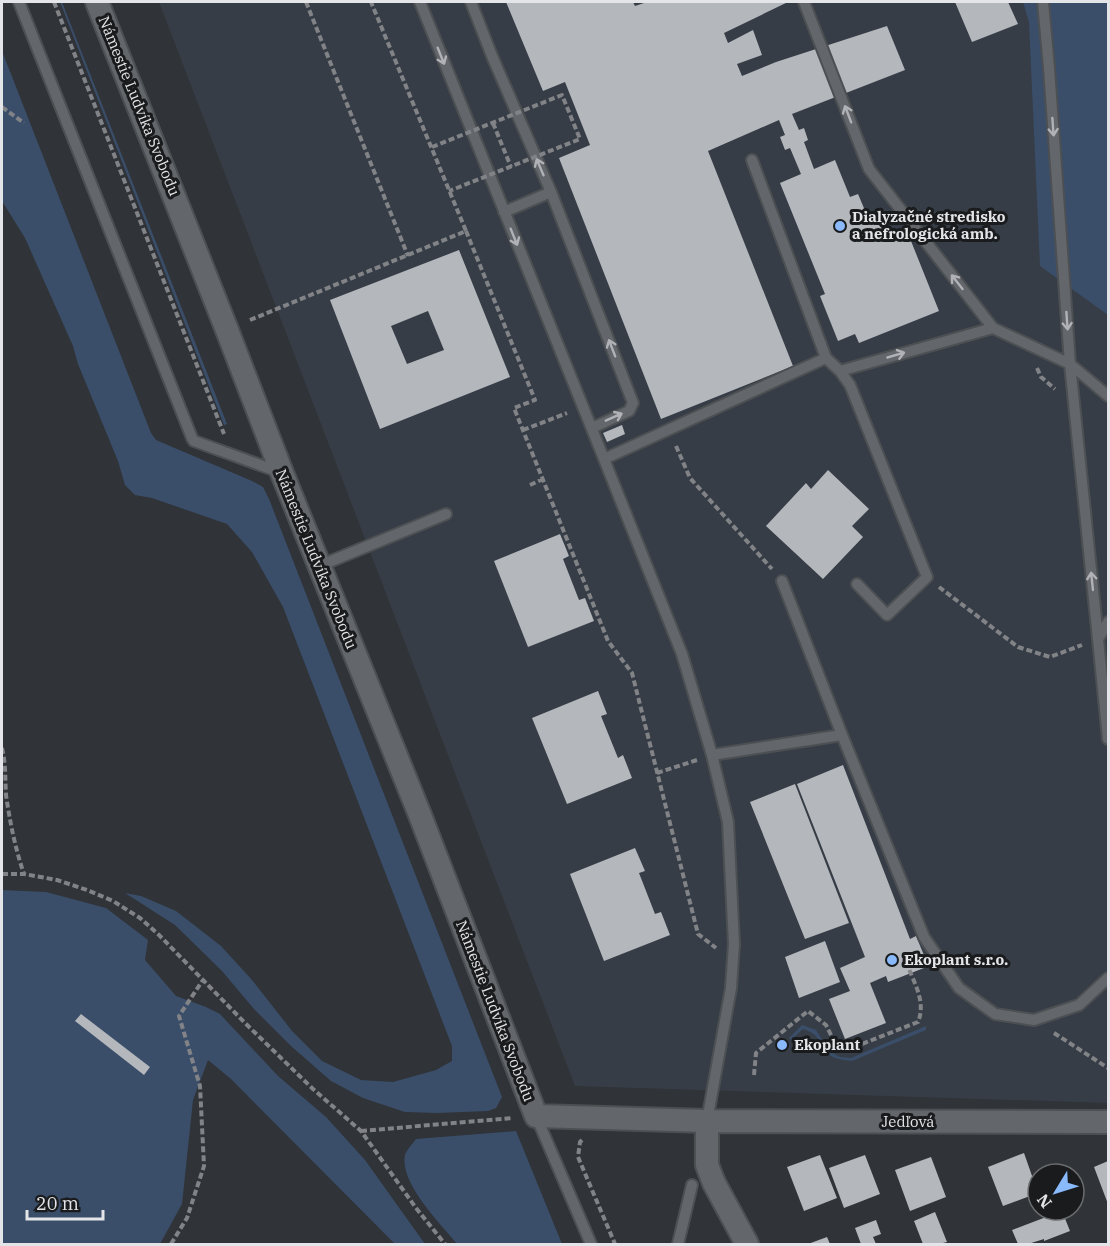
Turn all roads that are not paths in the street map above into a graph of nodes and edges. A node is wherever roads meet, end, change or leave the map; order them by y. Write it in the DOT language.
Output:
graph roads {
  1 [pos="19,2"];
  2 [pos="98,2"];
  3 [pos="420,2"];
  4 [pos="471,2"];
  5 [pos="804,2"];
  6 [pos="1043,2"];
  7 [pos="752,160"];
  8 [pos="551,192"];
  9 [pos="504,212"];
  10 [pos="993,328"];
  11 [pos="826,358"];
  12 [pos="1070,364"];
  13 [pos="840,370"];
  14 [pos="1108,396"];
  15 [pos="592,428"];
  16 [pos="604,459"];
  17 [pos="282,473"];
  18 [pos="446,514"];
  19 [pos="319,566"];
  20 [pos="783,581"];
  21 [pos="857,584"];
  22 [pos="1108,622"];
  23 [pos="1098,639"];
  24 [pos="842,735"];
  25 [pos="1108,740"];
  26 [pos="712,754"];
  27 [pos="1108,978"];
  28 [pos="536,1116"];
  29 [pos="707,1121"];
  30 [pos="1108,1122"];
  31 [pos="692,1185"];
  32 [pos="591,1245"];
  33 [pos="678,1245"];
  34 [pos="747,1245"];
  1 -- 17 [label="lane"];
  2 -- 17 [label="street, Námestie Ludvíka Svobodu"];
  3 -- 9 [label="lane, one-way"];
  8 -- 4 [label="lane, one-way"];
  10 -- 5 [label="lane, one-way"];
  6 -- 12 [label="lane, one-way"];
  7 -- 11 [label="lane"];
  8 -- 9 [label="lane"];
  15 -- 8 [label="lane, one-way"];
  9 -- 15 [label="lane, one-way"];
  10 -- 12 [label="lane"];
  13 -- 10 [label="lane, one-way"];
  11 -- 13 [label="lane"];
  11 -- 16 [label="lane"];
  12 -- 14 [label="lane"];
  23 -- 12 [label="lane, one-way"];
  13 -- 21 [label="lane"];
  15 -- 16 [label="lane"];
  16 -- 26 [label="lane"];
  17 -- 19 [label="street, Námestie Ludvíka Svobodu"];
  18 -- 19 [label="lane"];
  19 -- 28 [label="street, Námestie Ludvíka Svobodu"];
  20 -- 24 [label="lane"];
  22 -- 23 [label="lane"];
  23 -- 25 [label="lane"];
  24 -- 26 [label="lane"];
  24 -- 27 [label="lane"];
  26 -- 29 [label="lane"];
  28 -- 29 [label="street, Jedľová"];
  28 -- 32 [label="lane"];
  29 -- 30 [label="street, Jedľová"];
  29 -- 34 [label="street"];
  31 -- 33 [label="lane"];
}
